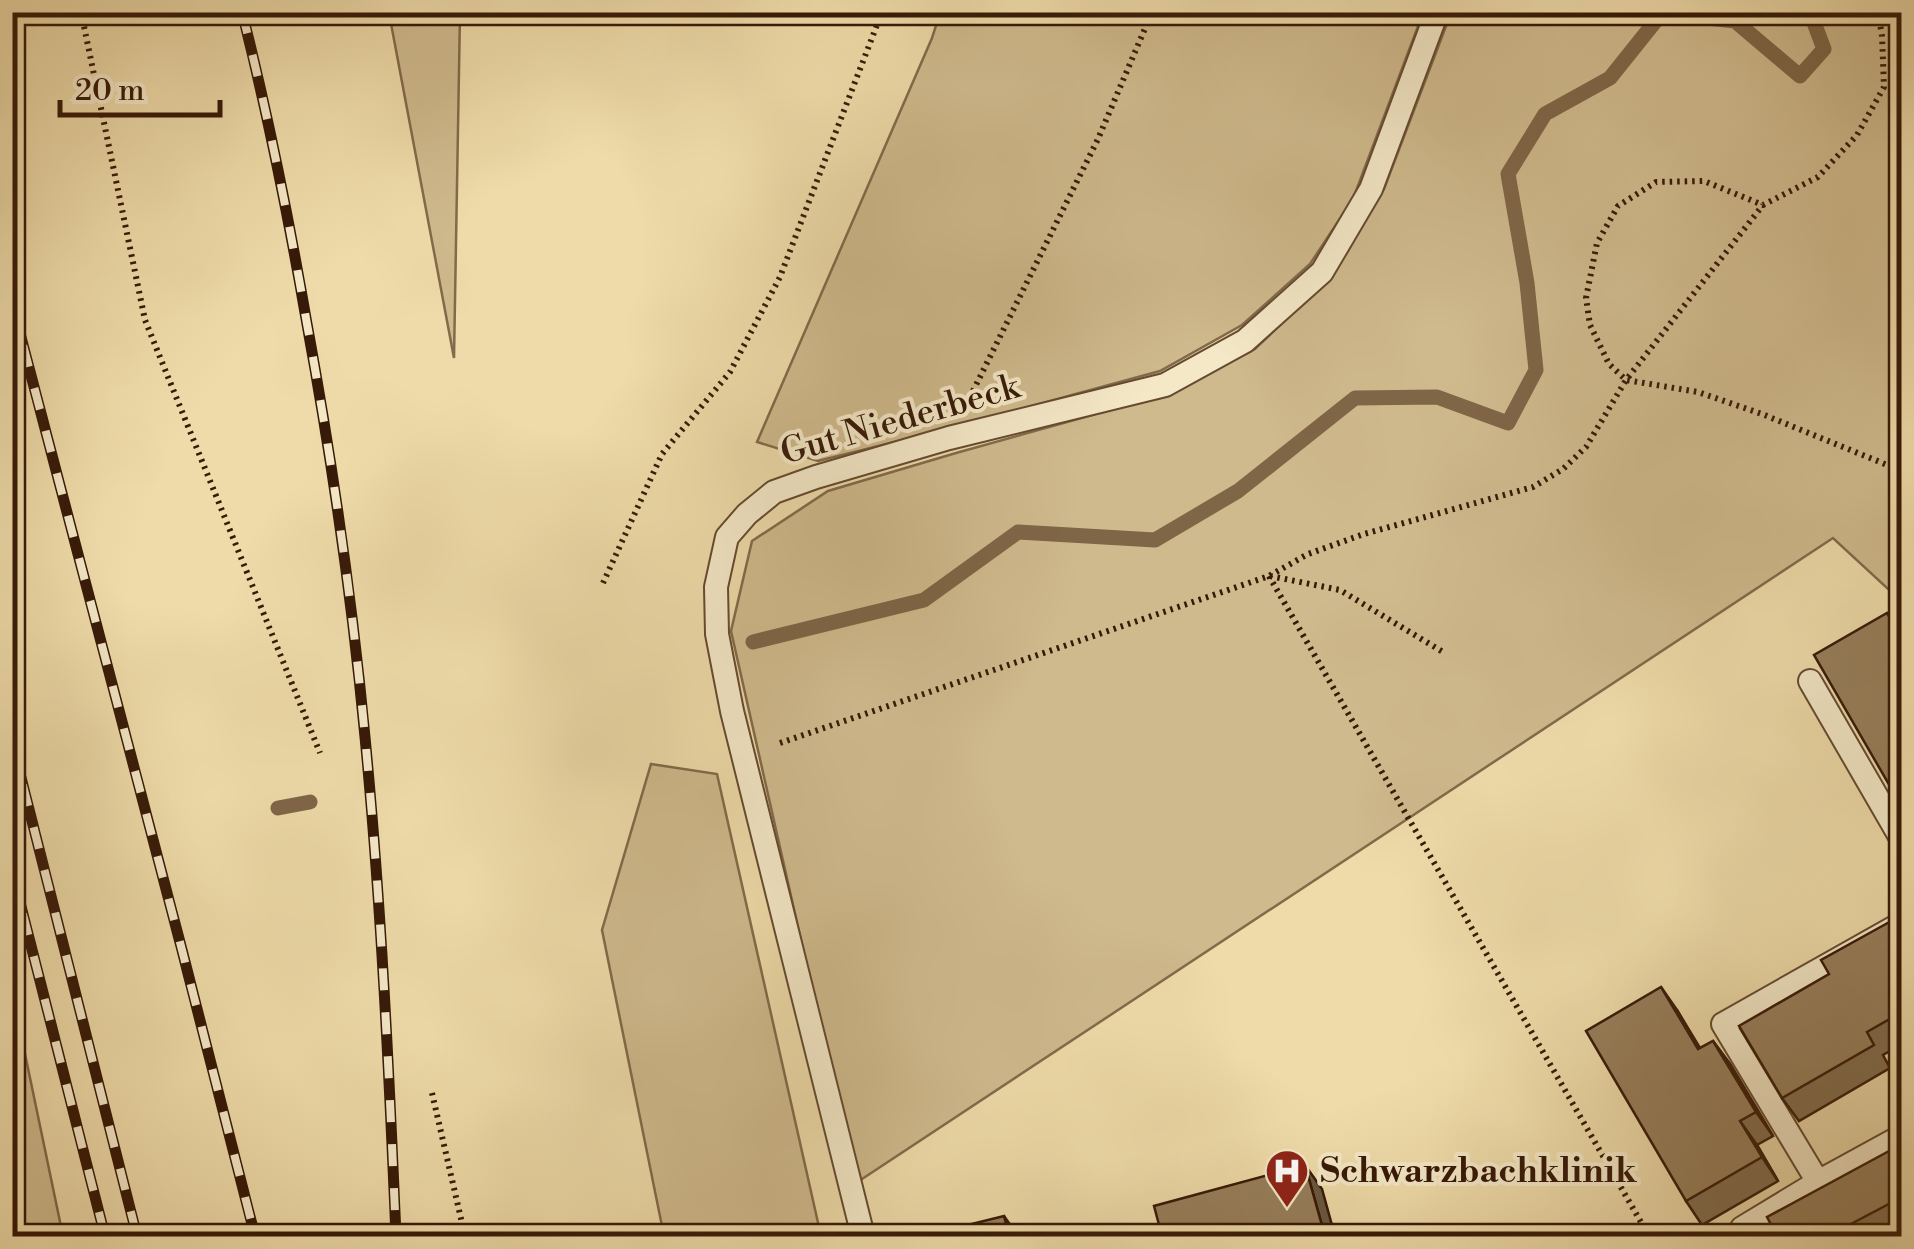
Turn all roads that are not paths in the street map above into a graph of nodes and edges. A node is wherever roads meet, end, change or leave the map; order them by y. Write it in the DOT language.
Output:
graph roads {
  1 [pos="1438,12"];
  2 [pos="1810,681"];
  3 [pos="1902,840"];
  4 [pos="1902,923"];
  5 [pos="1902,1136"];
  6 [pos="1818,1182"];
  7 [pos="1742,1228"];
  8 [pos="863,1236"];
  1 -- 8 [label="lane, Gut Niederbeck"];
  2 -- 3 [label="lane"];
  4 -- 6 [label="lane"];
  5 -- 6 [label="lane"];
  6 -- 7 [label="lane"];
}
